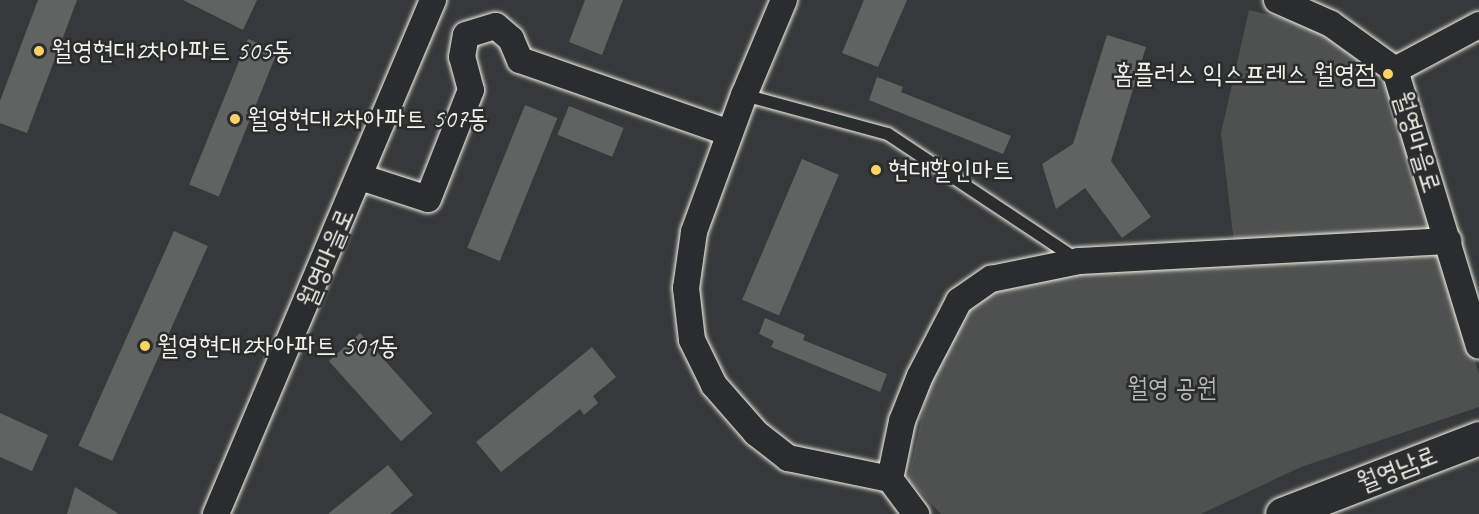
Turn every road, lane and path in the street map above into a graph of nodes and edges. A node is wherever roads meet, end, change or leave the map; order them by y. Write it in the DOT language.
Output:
graph roads {
  1 [pos="433,0"];
  2 [pos="784,0"];
  3 [pos="1277,0"];
  4 [pos="1479,25"];
  5 [pos="1395,70"];
  6 [pos="744,95"];
  7 [pos="730,133"];
  8 [pos="360,177"];
  9 [pos="1448,241"];
  10 [pos="1079,261"];
  11 [pos="1479,346"];
  12 [pos="1479,438"];
  13 [pos="890,479"];
  14 [pos="216,514"];
  15 [pos="916,514"];
  16 [pos="1282,514"];
  1 -- 8 [label="street, 월영마을로"];
  2 -- 6 [label="street"];
  3 -- 5 [label="street, 월영마을로"];
  4 -- 5 [label="street"];
  5 -- 9 [label="street, 월영마을로"];
  6 -- 7 [label="street"];
  6 -- 10 [label="lane"];
  7 -- 8 [label="street"];
  7 -- 13 [label="street"];
  8 -- 14 [label="street, 월영마을로"];
  9 -- 10 [label="street"];
  9 -- 11 [label="street, 월영마을로"];
  10 -- 13 [label="street"];
  12 -- 16 [label="main road, 월영남로"];
  13 -- 15 [label="street"];
}
